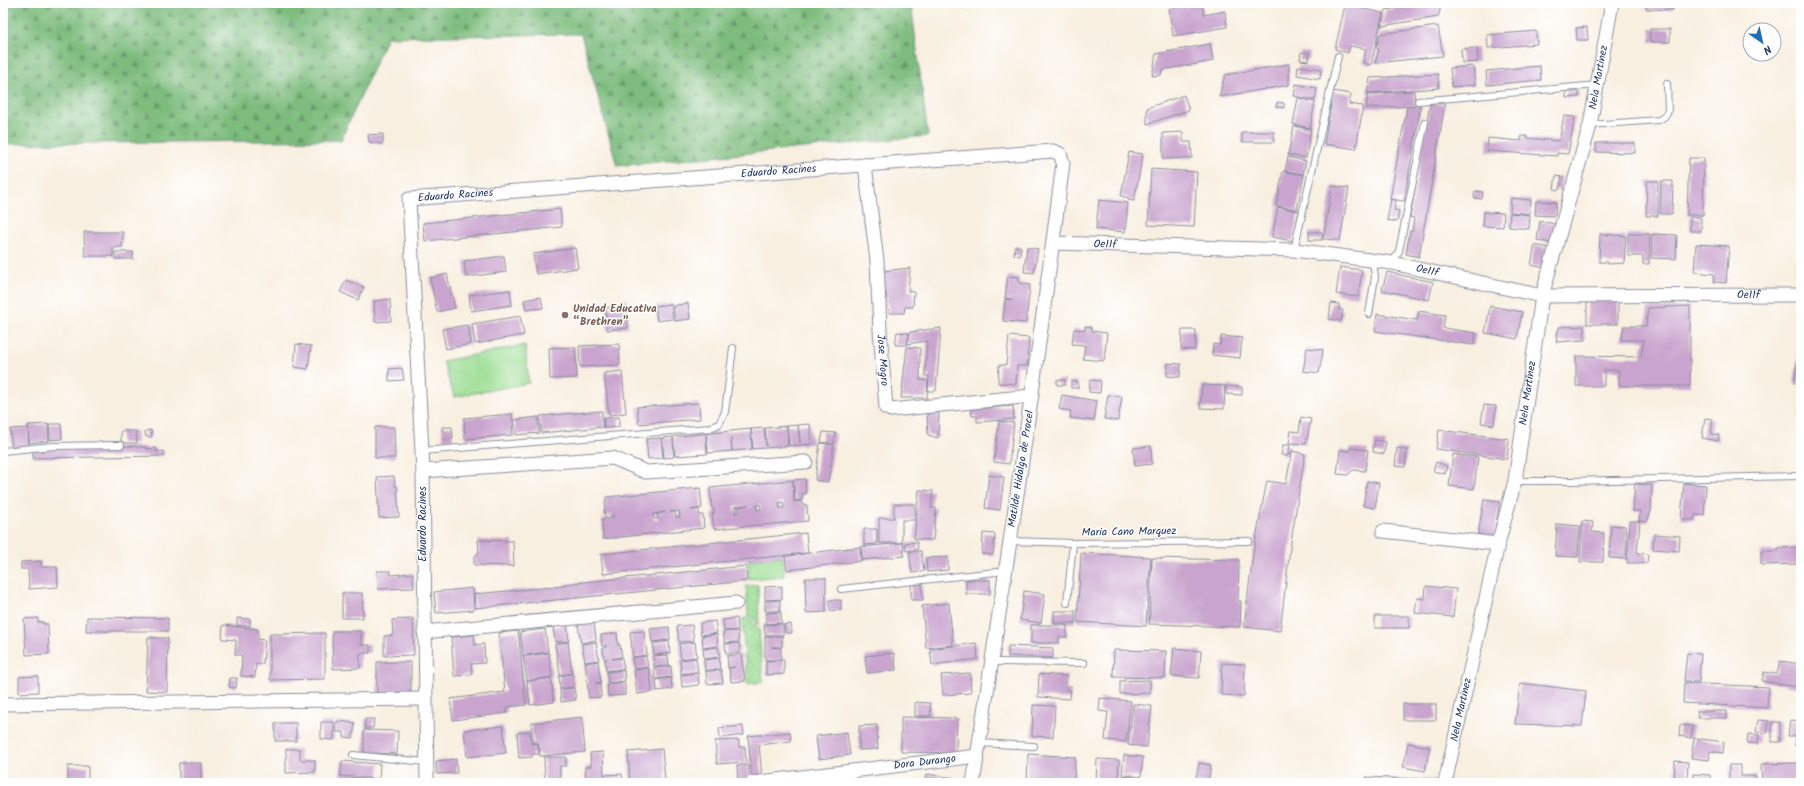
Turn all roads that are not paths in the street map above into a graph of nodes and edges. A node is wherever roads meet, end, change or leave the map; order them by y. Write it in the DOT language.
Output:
graph roads {
  1 [pos="1612,3"];
  2 [pos="1338,56"];
  3 [pos="1668,84"];
  4 [pos="1598,85"];
  5 [pos="1418,101"];
  6 [pos="1425,122"];
  7 [pos="1590,125"];
  8 [pos="1060,154"];
  9 [pos="865,165"];
  10 [pos="1053,243"];
  11 [pos="1294,250"];
  12 [pos="1373,261"];
  13 [pos="1392,263"];
  14 [pos="1801,295"];
  15 [pos="1542,296"];
  16 [pos="1370,314"];
  17 [pos="733,348"];
  18 [pos="1032,396"];
  19 [pos="121,445"];
  20 [pos="3,451"];
  21 [pos="422,451"];
  22 [pos="806,462"];
  23 [pos="423,471"];
  24 [pos="1801,476"];
  25 [pos="1515,481"];
  26 [pos="1383,531"];
  27 [pos="1010,541"];
  28 [pos="1249,541"];
  29 [pos="1073,543"];
  30 [pos="1498,544"];
  31 [pos="1004,571"];
  32 [pos="841,589"];
  33 [pos="736,603"];
  34 [pos="1067,603"];
  35 [pos="424,632"];
  36 [pos="991,662"];
  37 [pos="1084,663"];
  38 [pos="425,699"];
  39 [pos="3,704"];
  40 [pos="979,743"];
  41 [pos="1034,746"];
  42 [pos="353,756"];
  43 [pos="977,756"];
  44 [pos="427,762"];
  45 [pos="427,783"];
  46 [pos="752,783"];
  47 [pos="973,783"];
  48 [pos="1446,783"];
  1 -- 4 [label="street, Nela Martinez"];
  2 -- 11 [label="lane"];
  3 -- 7 [label="lane"];
  4 -- 5 [label="lane"];
  4 -- 7 [label="street, Nela Martinez"];
  6 -- 13 [label="lane"];
  7 -- 15 [label="street, Nela Martinez"];
  8 -- 9 [label="street, Eduardo Racines"];
  8 -- 10 [label="street, Matilde Hidalgo de Procel"];
  9 -- 18 [label="street, Jose Mogro"];
  9 -- 21 [label="street, Eduardo Racines"];
  10 -- 11 [label="street, Oe11f"];
  10 -- 18 [label="street, Matilde Hidalgo de Procel"];
  11 -- 12 [label="street, Oe11f"];
  12 -- 13 [label="street, Oe11f"];
  12 -- 16 [label="lane"];
  13 -- 15 [label="street, Oe11f"];
  14 -- 15 [label="street, Oe11f"];
  15 -- 25 [label="street, Nela Martinez"];
  17 -- 21 [label="lane"];
  18 -- 27 [label="street, Matilde Hidalgo de Procel"];
  19 -- 20 [label="lane"];
  21 -- 23 [label="street, Eduardo Racines"];
  22 -- 23 [label="street"];
  23 -- 35 [label="street, Eduardo Racines"];
  24 -- 25 [label="lane"];
  25 -- 30 [label="street, Nela Martinez"];
  26 -- 30 [label="street"];
  27 -- 29 [label="lane, Maria Cano Marquez"];
  27 -- 31 [label="street, Matilde Hidalgo de Procel"];
  28 -- 29 [label="lane, Maria Cano Marquez"];
  29 -- 34 [label="lane"];
  30 -- 48 [label="street, Nela Martinez"];
  31 -- 32 [label="lane"];
  31 -- 36 [label="street, Matilde Hidalgo de Procel"];
  33 -- 35 [label="street"];
  35 -- 38 [label="street, Eduardo Racines"];
  36 -- 37 [label="lane"];
  36 -- 40 [label="street, Matilde Hidalgo de Procel"];
  38 -- 39 [label="street"];
  38 -- 44 [label="street, Eduardo Racines"];
  40 -- 41 [label="lane"];
  40 -- 43 [label="street, Matilde Hidalgo de Procel"];
  42 -- 44 [label="lane"];
  43 -- 46 [label="street, Dora Durango"];
  43 -- 47 [label="street, Matilde Hidalgo de Procel"];
  44 -- 45 [label="street, Eduardo Racines"];
}
